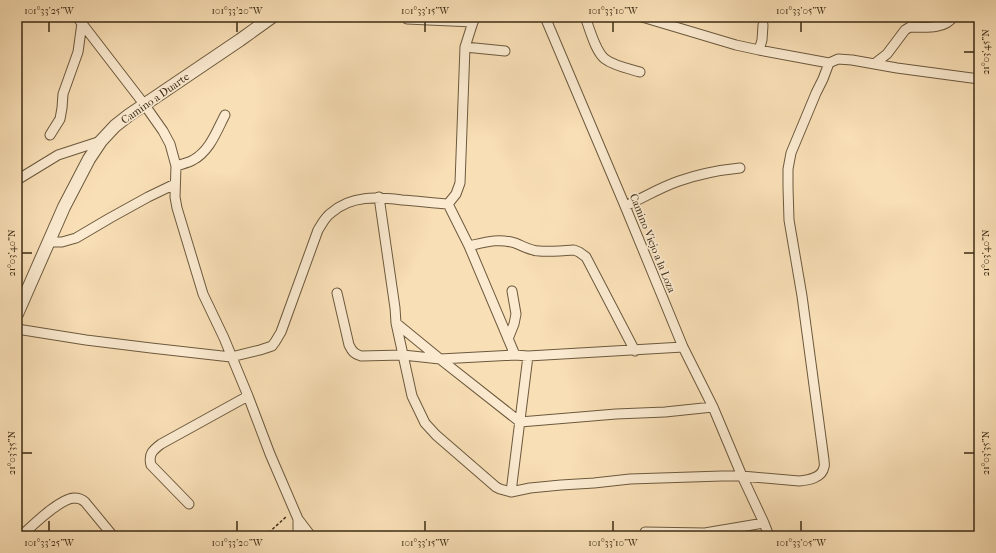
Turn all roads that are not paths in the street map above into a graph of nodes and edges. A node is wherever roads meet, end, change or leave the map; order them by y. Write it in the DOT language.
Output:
graph roads {
  1 [pos="272,17"];
  2 [pos="545,17"];
  3 [pos="585,17"];
  4 [pos="642,17"];
  5 [pos="952,17"];
  6 [pos="407,19"];
  7 [pos="79,20"];
  8 [pos="474,20"];
  9 [pos="763,25"];
  10 [pos="464,47"];
  11 [pos="759,50"];
  12 [pos="505,52"];
  13 [pos="829,63"];
  14 [pos="874,64"];
  15 [pos="640,72"];
  16 [pos="979,79"];
  17 [pos="144,104"];
  18 [pos="226,115"];
  19 [pos="50,135"];
  20 [pos="101,141"];
  21 [pos="176,166"];
  22 [pos="740,168"];
  23 [pos="17,180"];
  24 [pos="175,184"];
  25 [pos="378,198"];
  26 [pos="448,204"];
  27 [pos="625,206"];
  28 [pos="49,242"];
  29 [pos="469,246"];
  30 [pos="512,291"];
  31 [pos="337,293"];
  32 [pos="17,314"];
  33 [pos="396,323"];
  34 [pos="17,329"];
  35 [pos="508,339"];
  36 [pos="683,347"];
  37 [pos="635,351"];
  38 [pos="515,355"];
  39 [pos="403,356"];
  40 [pos="528,356"];
  41 [pos="231,357"];
  42 [pos="440,359"];
  43 [pos="248,396"];
  44 [pos="713,407"];
  45 [pos="520,422"];
  46 [pos="742,476"];
  47 [pos="511,492"];
  48 [pos="188,504"];
  49 [pos="298,519"];
  50 [pos="764,523"];
  51 [pos="645,532"];
  52 [pos="21,536"];
  53 [pos="114,536"];
  54 [pos="298,536"];
  55 [pos="311,536"];
  56 [pos="769,536"];
  1 -- 17 [label="street, Camino a Duarte"];
  2 -- 27 [label="street, Camino Viejo a la Loza"];
  3 -- 15 [label="street"];
  4 -- 11 [label="street"];
  5 -- 14 [label="street"];
  6 -- 8 [label="street"];
  7 -- 17 [label="street"];
  7 -- 19 [label="street"];
  8 -- 10 [label="street"];
  9 -- 11 [label="street"];
  10 -- 12 [label="street"];
  10 -- 26 [label="street"];
  11 -- 13 [label="street"];
  13 -- 14 [label="street"];
  13 -- 46 [label="street"];
  14 -- 16 [label="street"];
  17 -- 20 [label="street, Camino a Duarte"];
  17 -- 21 [label="street"];
  18 -- 21 [label="street"];
  20 -- 23 [label="street"];
  20 -- 28 [label="street, Camino a Duarte"];
  21 -- 24 [label="street"];
  22 -- 27 [label="street"];
  24 -- 28 [label="street"];
  24 -- 41 [label="street"];
  25 -- 26 [label="street"];
  25 -- 33 [label="street"];
  25 -- 41 [label="street"];
  26 -- 29 [label="street"];
  27 -- 36 [label="street, Camino Viejo a la Loza"];
  28 -- 32 [label="street, Camino a Duarte"];
  29 -- 35 [label="street"];
  29 -- 37 [label="street"];
  30 -- 35 [label="street"];
  31 -- 39 [label="street"];
  33 -- 39 [label="street"];
  33 -- 42 [label="street"];
  34 -- 41 [label="street"];
  35 -- 38 [label="street"];
  36 -- 37 [label="street"];
  36 -- 44 [label="street, Camino Viejo a la Loza"];
  37 -- 40 [label="street"];
  38 -- 40 [label="street"];
  38 -- 42 [label="street"];
  39 -- 42 [label="street"];
  39 -- 47 [label="street"];
  40 -- 45 [label="street"];
  41 -- 43 [label="street"];
  42 -- 45 [label="street"];
  43 -- 48 [label="street"];
  43 -- 49 [label="street"];
  44 -- 45 [label="street"];
  44 -- 46 [label="street, Camino Viejo a la Loza"];
  45 -- 47 [label="street"];
  46 -- 47 [label="street"];
  46 -- 50 [label="street, Camino Viejo a la Loza"];
  49 -- 54 [label="street"];
  49 -- 55 [label="street"];
  50 -- 51 [label="street"];
  50 -- 56 [label="street, Camino Viejo a la Loza"];
  52 -- 53 [label="street"];
}
